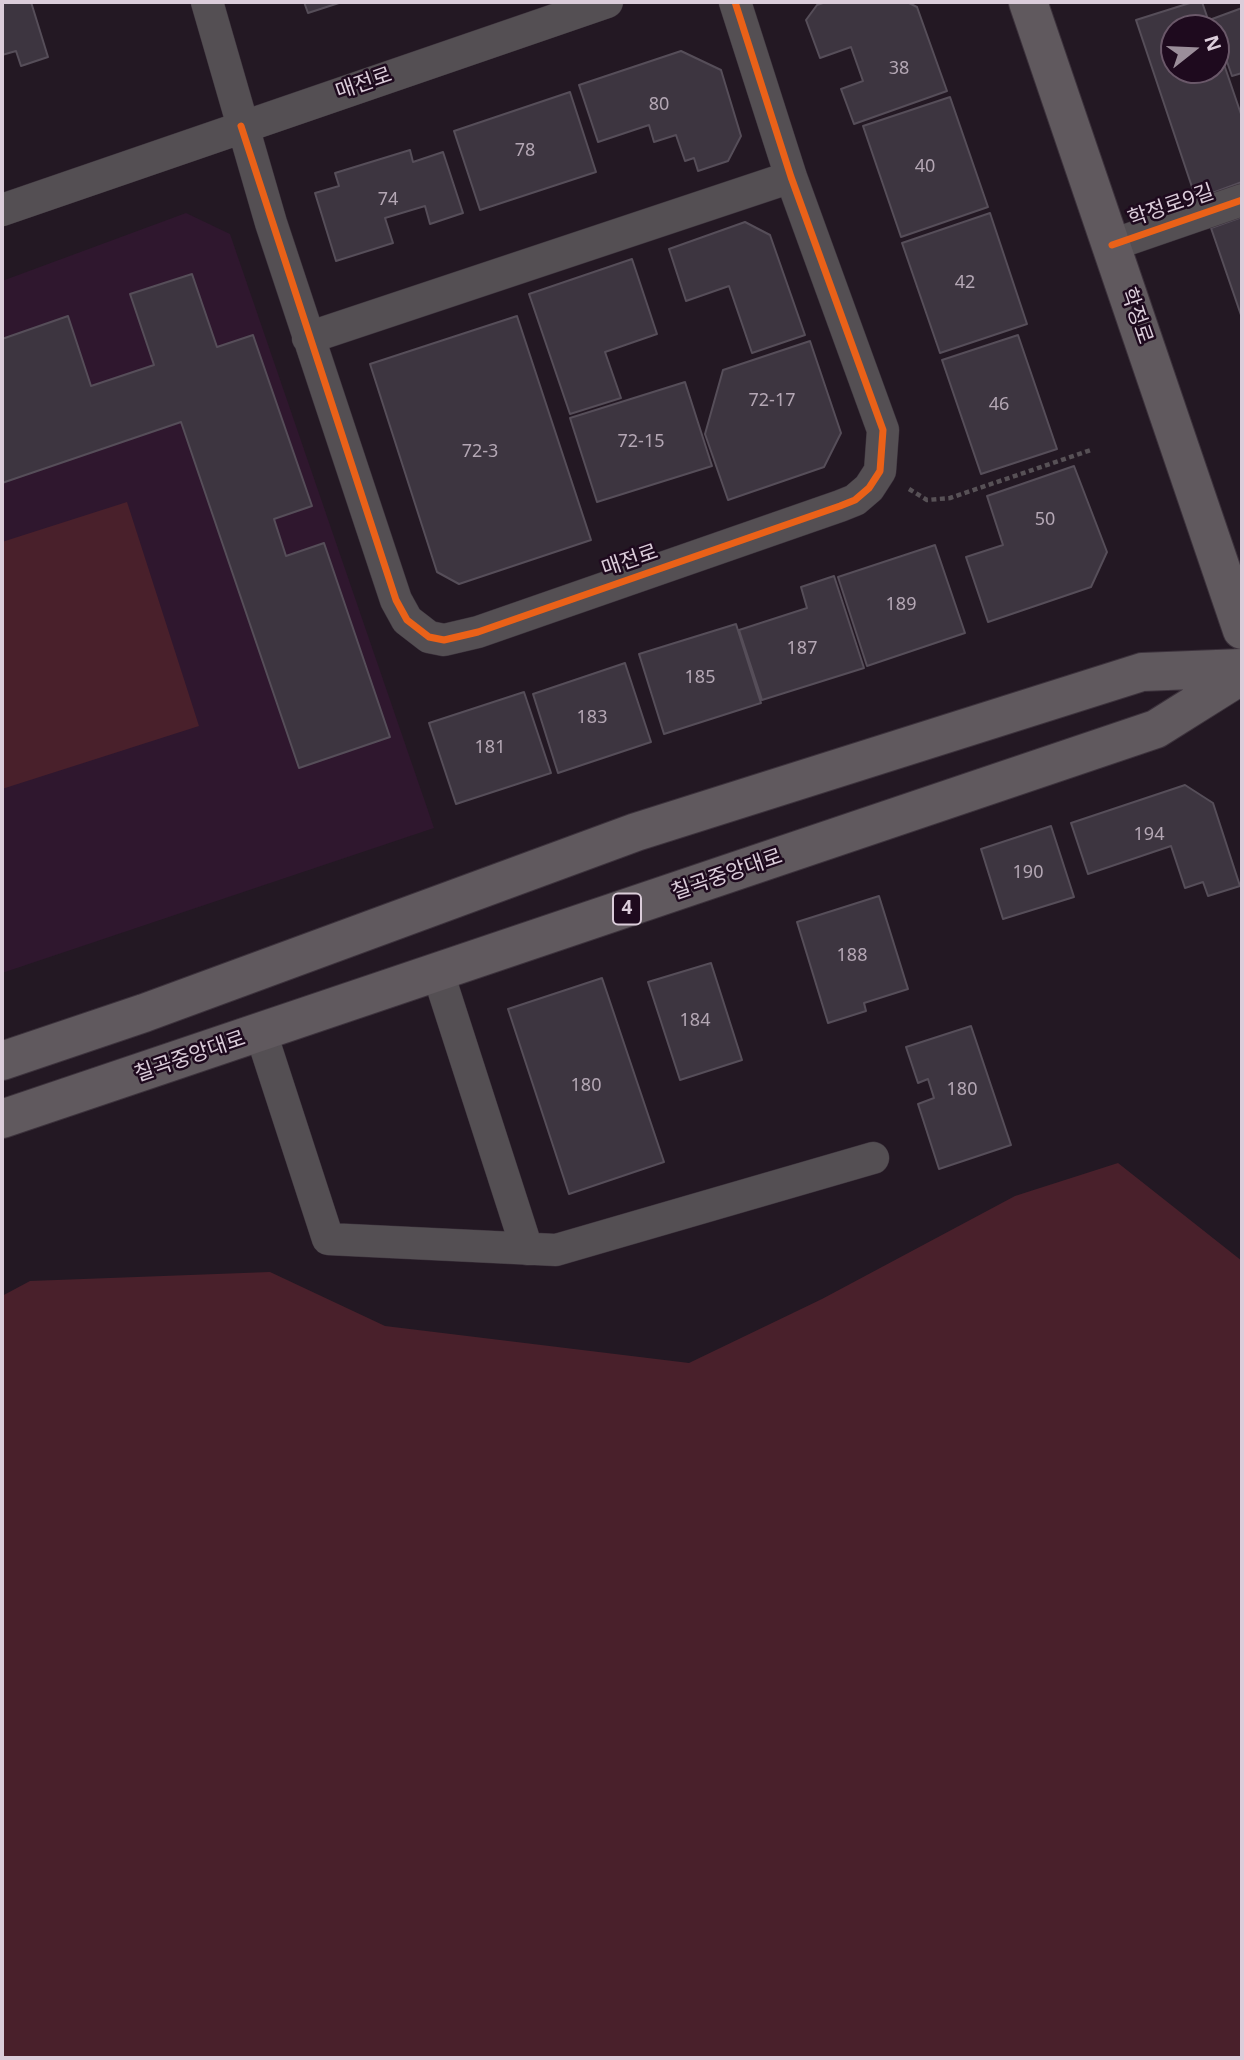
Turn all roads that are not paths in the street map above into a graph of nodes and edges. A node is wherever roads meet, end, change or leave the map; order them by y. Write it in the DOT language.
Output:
graph roads {
  1 [pos="207,2"];
  2 [pos="607,2"];
  3 [pos="735,2"];
  4 [pos="1028,2"];
  5 [pos="241,126"];
  6 [pos="791,177"];
  7 [pos="1242,200"];
  8 [pos="2,210"];
  9 [pos="1112,244"];
  10 [pos="308,338"];
  11 [pos="1242,630"];
  12 [pos="1242,668"];
  13 [pos="1242,675"];
  14 [pos="438,973"];
  15 [pos="261,1033"];
  16 [pos="2,1061"];
  17 [pos="2,1119"];
  18 [pos="873,1158"];
  19 [pos="527,1250"];
  1 -- 5 [label="street"];
  2 -- 5 [label="street, 매전로"];
  3 -- 6 [label="street, 매전로"];
  4 -- 9 [label="main road, 학정로"];
  5 -- 8 [label="street, 매전로"];
  5 -- 10 [label="street, 매전로"];
  6 -- 10 [label="street"];
  6 -- 10 [label="street, 매전로"];
  7 -- 9 [label="street, 학정로9길"];
  9 -- 11 [label="main road, 학정로"];
  12 -- 16 [label="main road"];
  13 -- 14 [label="main road, 칠곡중앙대로 / 4"];
  14 -- 15 [label="main road, 칠곡중앙대로 / 4"];
  14 -- 19 [label="street"];
  15 -- 17 [label="main road, 칠곡중앙대로 / 4"];
  15 -- 19 [label="street"];
  18 -- 19 [label="street"];
}
